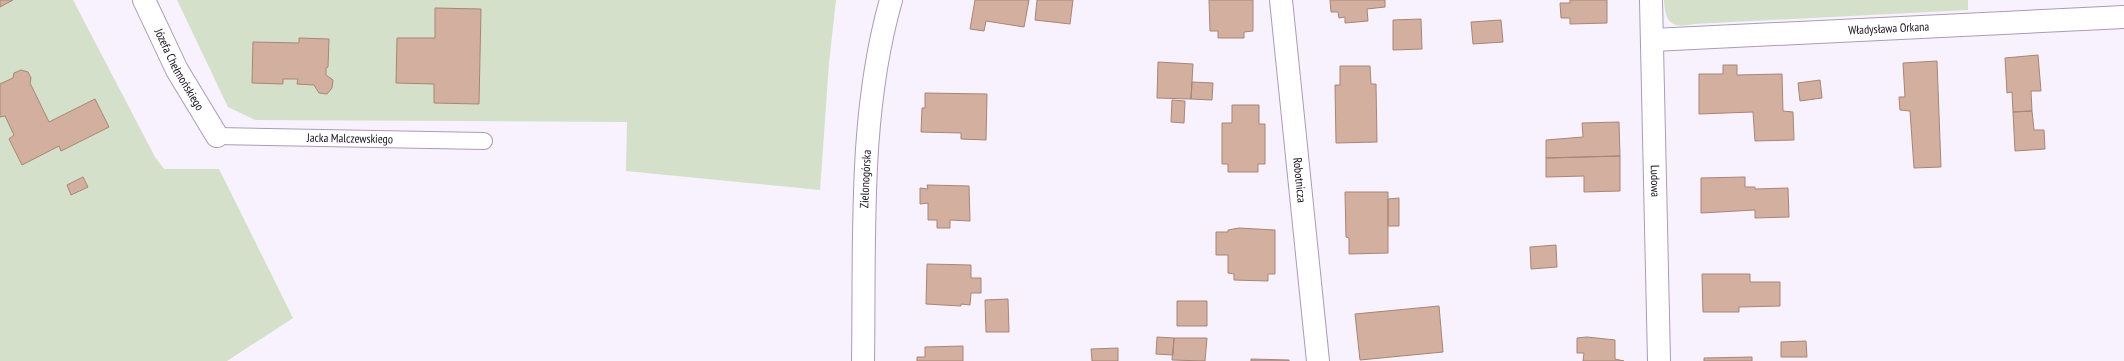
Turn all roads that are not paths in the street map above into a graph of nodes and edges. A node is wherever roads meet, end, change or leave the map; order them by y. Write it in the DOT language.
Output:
graph roads {
  1 [pos="144,0"];
  2 [pos="891,0"];
  3 [pos="1281,0"];
  4 [pos="1652,0"];
  5 [pos="2124,17"];
  6 [pos="1653,40"];
  7 [pos="217,136"];
  8 [pos="484,141"];
  9 [pos="863,361"];
  10 [pos="1318,361"];
  11 [pos="1659,361"];
  1 -- 7 [label="street, Józefa Chełmońskiego"];
  2 -- 9 [label="street, Zielonogórska"];
  3 -- 10 [label="street, Robotnicza"];
  4 -- 6 [label="street, Ludowa"];
  5 -- 6 [label="street, Władysława Orkana"];
  6 -- 11 [label="street, Ludowa"];
  7 -- 8 [label="lane, Jacka Malczewskiego"];
}
